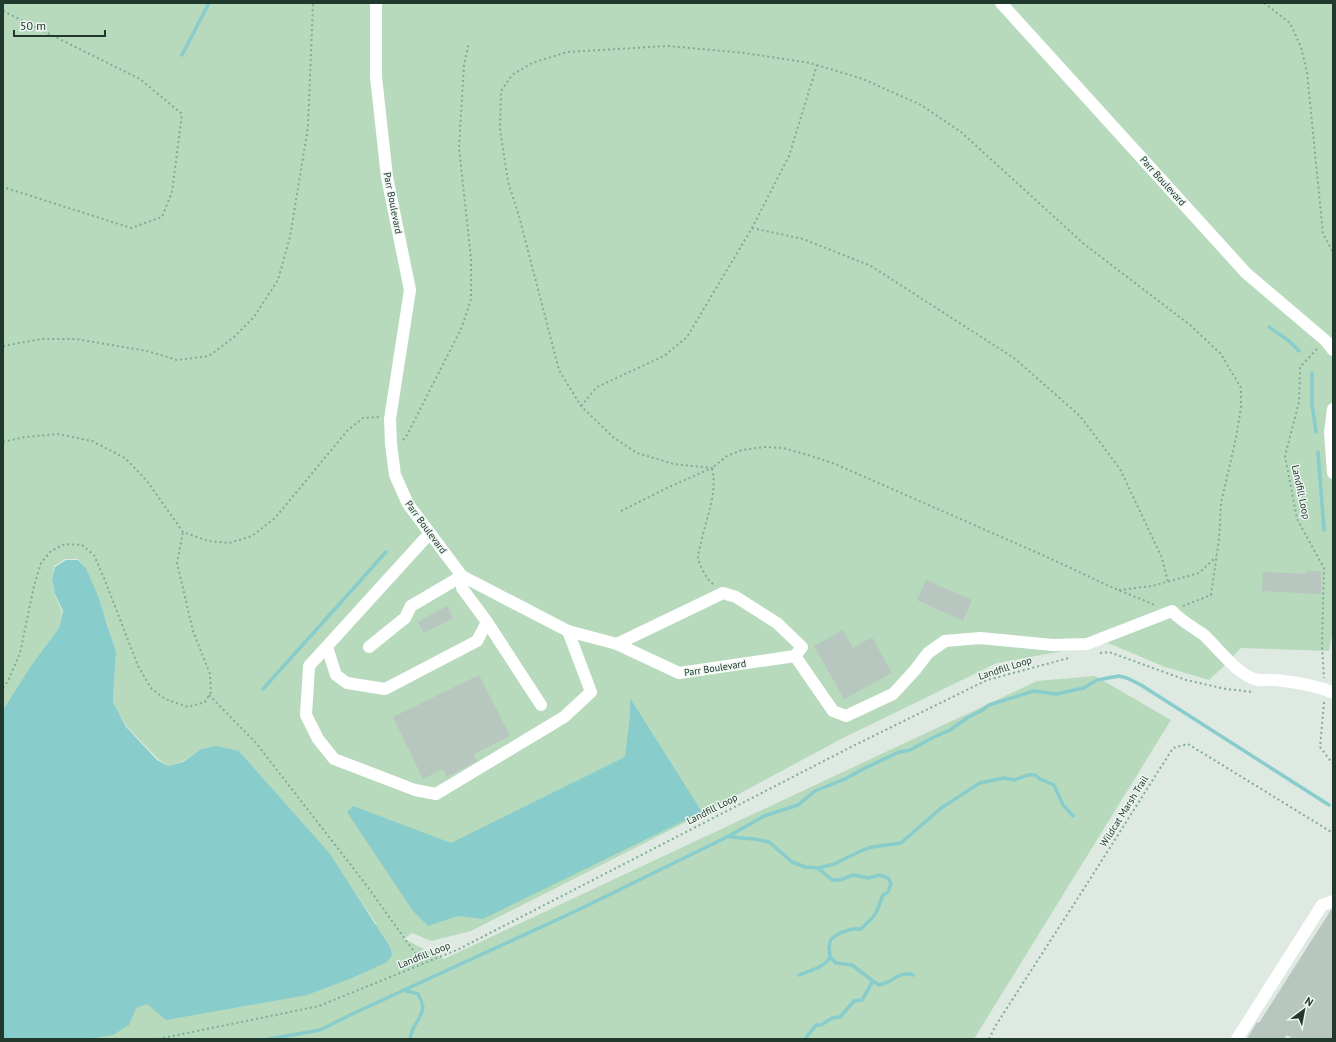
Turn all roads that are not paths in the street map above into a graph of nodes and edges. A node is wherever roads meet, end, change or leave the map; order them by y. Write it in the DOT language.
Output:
graph roads {
  1 [pos="376,3"];
  2 [pos="1001,3"];
  3 [pos="1330,345"];
  4 [pos="1333,410"];
  5 [pos="1333,473"];
  6 [pos="430,534"];
  7 [pos="462,576"];
  8 [pos="487,622"];
  9 [pos="568,630"];
  10 [pos="617,644"];
  11 [pos="327,647"];
  12 [pos="369,647"];
  13 [pos="795,656"];
  14 [pos="1329,690"];
  15 [pos="541,705"];
  16 [pos="1333,901"];
  17 [pos="1237,1039"];
  1 -- 6 [label="lane, Parr Boulevard"];
  2 -- 3 [label="lane, Parr Boulevard"];
  4 -- 5 [label="lane"];
  6 -- 7 [label="lane, Parr Boulevard"];
  6 -- 11 [label="lane"];
  7 -- 8 [label="lane"];
  7 -- 9 [label="lane, Parr Boulevard"];
  7 -- 12 [label="lane"];
  8 -- 11 [label="lane"];
  8 -- 15 [label="lane"];
  9 -- 10 [label="lane, Parr Boulevard"];
  9 -- 11 [label="lane"];
  10 -- 13 [label="lane, Parr Boulevard"];
  10 -- 13 [label="lane"];
  13 -- 14 [label="lane"];
  16 -- 17 [label="lane"];
}
